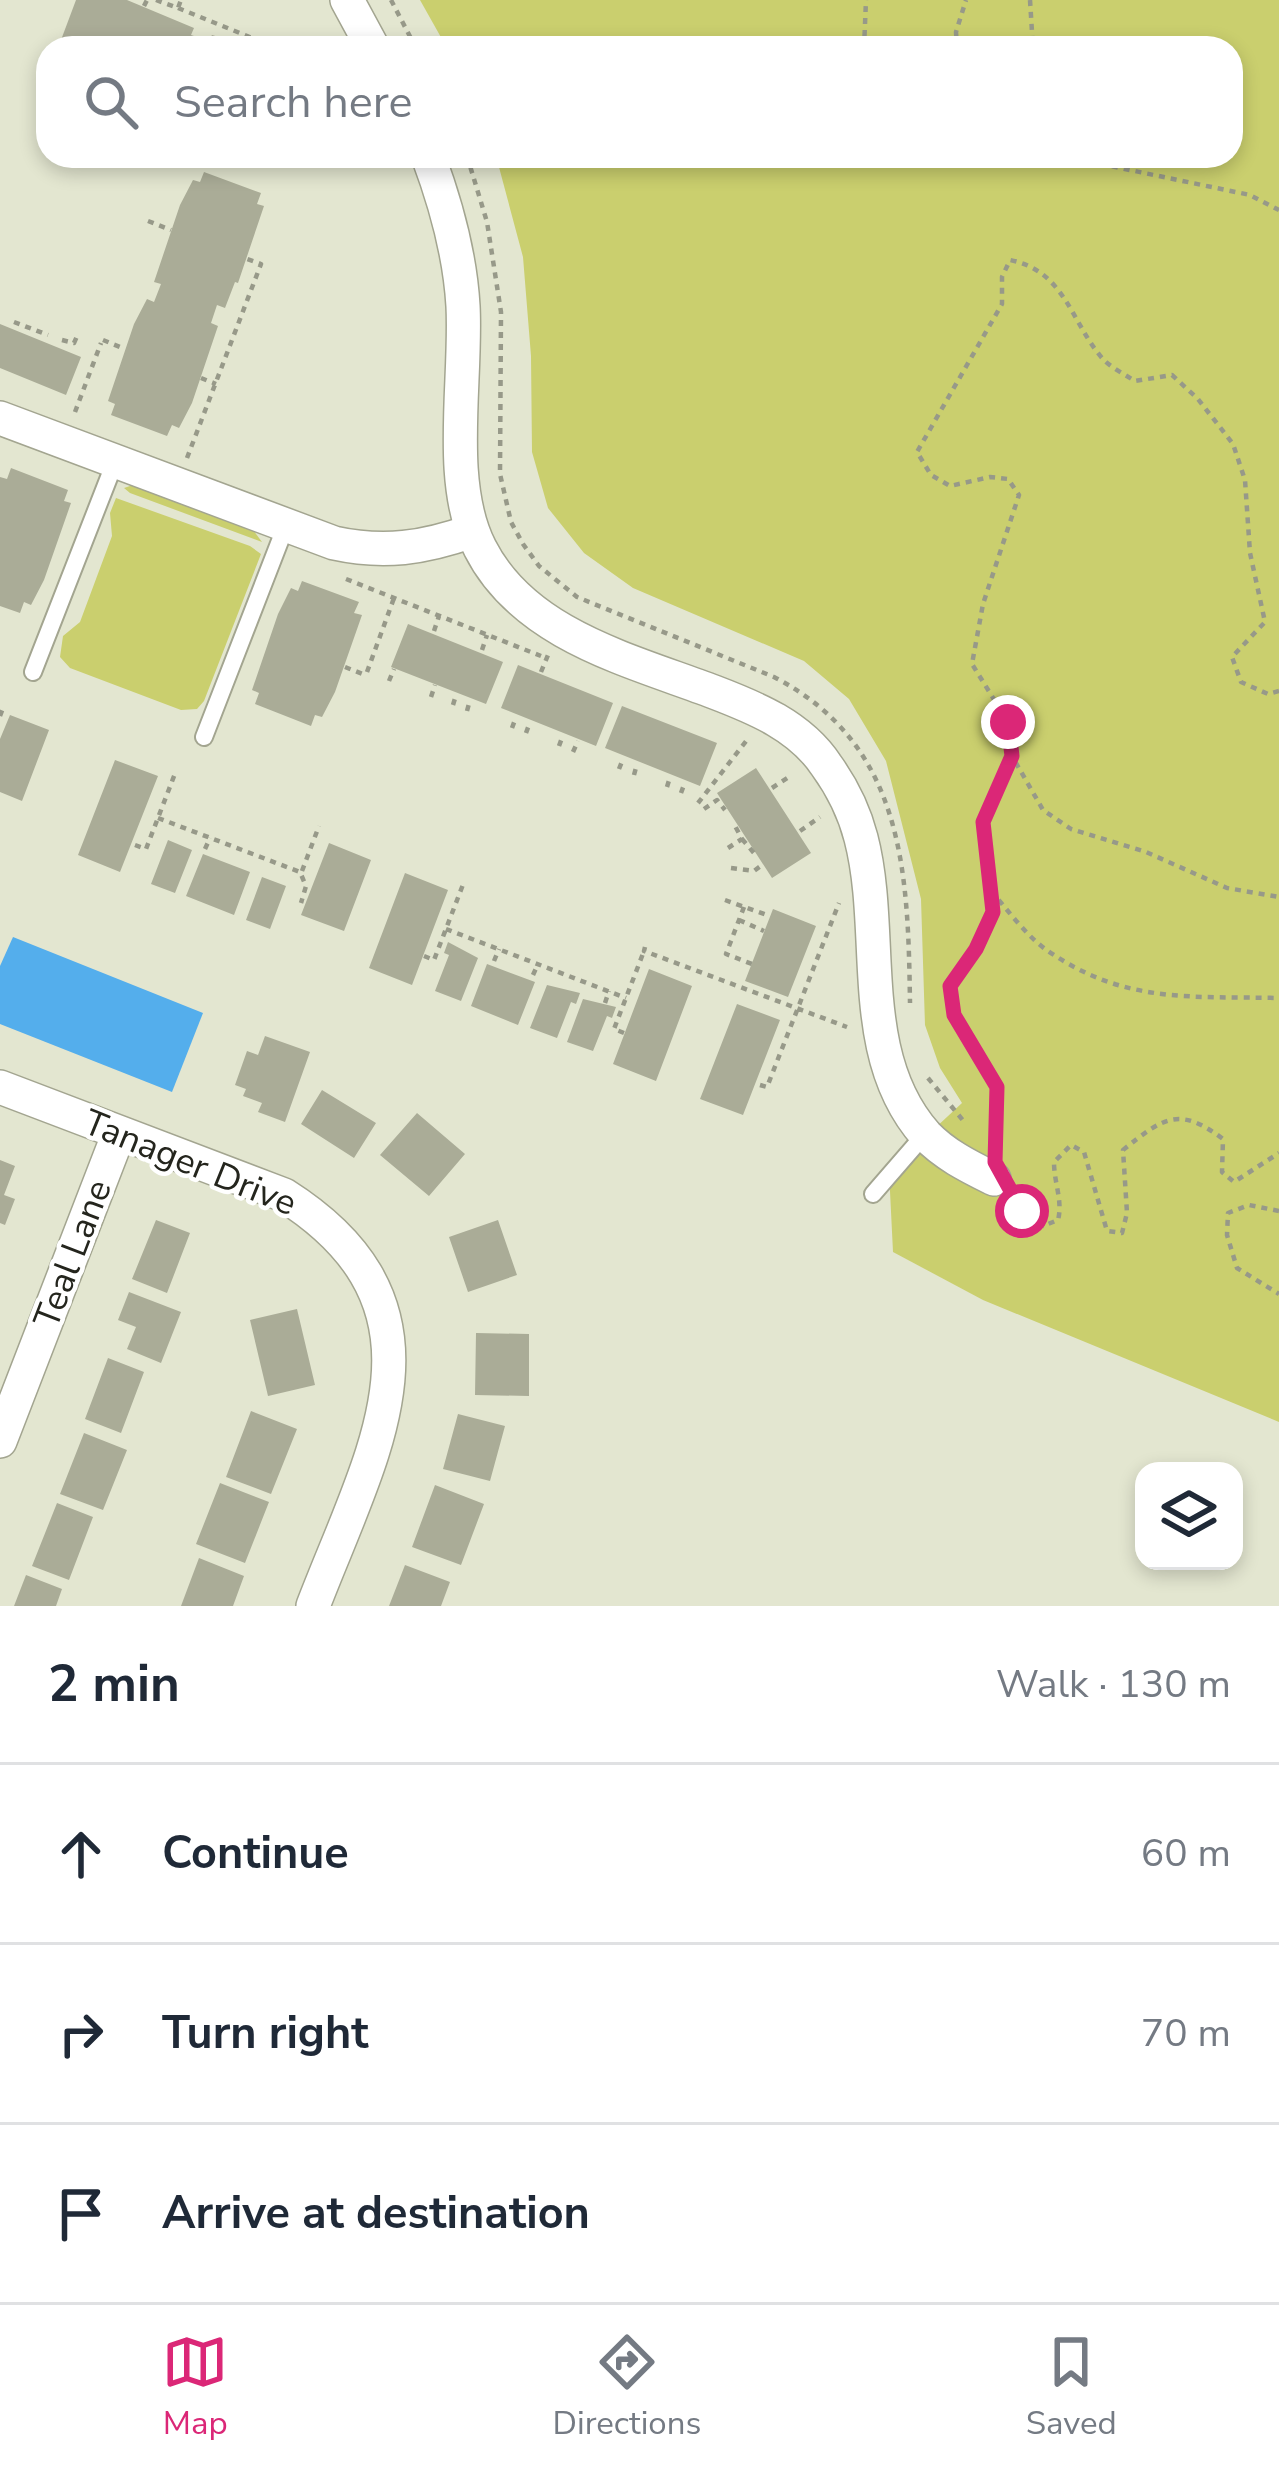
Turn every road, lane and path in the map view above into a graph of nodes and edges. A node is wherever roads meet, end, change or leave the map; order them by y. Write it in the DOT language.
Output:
graph roads {
  1 [pos="156,0"];
  2 [pos="181,0"];
  3 [pos="347,0"];
  4 [pos="391,0"];
  5 [pos="866,0"];
  6 [pos="966,0"];
  7 [pos="1030,0"];
  8 [pos="178,8"];
  9 [pos="243,36"];
  10 [pos="366,36"];
  11 [pos="410,36"];
  12 [pos="864,36"];
  13 [pos="956,36"];
  14 [pos="1032,36"];
  15 [pos="432,168"];
  16 [pos="471,168"];
  17 [pos="1120,168"];
  18 [pos="1279,210"];
  19 [pos="148,221"];
  20 [pos="171,230"];
  21 [pos="247,259"];
  22 [pos="35,318"];
  23 [pos="14,322"];
  24 [pos="31,327"];
  25 [pos="78,334"];
  26 [pos="48,335"];
  27 [pos="62,340"];
  28 [pos="125,349"];
  29 [pos="201,378"];
  30 [pos="216,384"];
  31 [pos="74,417"];
  32 [pos="0,418"];
  33 [pos="186,460"];
  34 [pos="115,462"];
  35 [pos="285,528"];
  36 [pos="472,531"];
  37 [pos="335,574"];
  38 [pos="394,598"];
  39 [pos="440,616"];
  40 [pos="434,632"];
  41 [pos="487,635"];
  42 [pos="482,650"];
  43 [pos="345,667"];
  44 [pos="394,669"];
  45 [pos="33,672"];
  46 [pos="541,672"];
  47 [pos="389,681"];
  48 [pos="435,685"];
  49 [pos="1279,691"];
  50 [pos="456,694"];
  51 [pos="431,697"];
  52 [pos="470,700"];
  53 [pos="4,705"];
  54 [pos="453,705"];
  55 [pos="466,711"];
  56 [pos="0,716"];
  57 [pos="516,717"];
  58 [pos="530,722"];
  59 [pos="512,728"];
  60 [pos="526,734"];
  61 [pos="563,736"];
  62 [pos="751,736"];
  63 [pos="204,737"];
  64 [pos="578,741"];
  65 [pos="559,746"];
  66 [pos="573,752"];
  67 [pos="1012,756"];
  68 [pos="623,759"];
  69 [pos="637,764"];
  70 [pos="619,769"];
  71 [pos="176,772"];
  72 [pos="796,772"];
  73 [pos="634,775"];
  74 [pos="670,777"];
  75 [pos="685,782"];
  76 [pos="667,787"];
  77 [pos="772,788"];
  78 [pos="681,793"];
  79 [pos="153,796"];
  80 [pos="164,801"];
  81 [pos="698,802"];
  82 [pos="704,808"];
  83 [pos="725,810"];
  84 [pos="824,815"];
  85 [pos="158,818"];
  86 [pos="175,824"];
  87 [pos="734,824"];
  88 [pos="319,826"];
  89 [pos="800,830"];
  90 [pos="170,836"];
  91 [pos="210,838"];
  92 [pos="742,839"];
  93 [pos="135,845"];
  94 [pos="728,848"];
  95 [pos="206,849"];
  96 [pos="249,853"];
  97 [pos="754,853"];
  98 [pos="308,856"];
  99 [pos="317,860"];
  100 [pos="244,864"];
  101 [pos="762,865"];
  102 [pos="285,867"];
  103 [pos="730,868"];
  104 [pos="300,872"];
  105 [pos="280,878"];
  106 [pos="464,882"];
  107 [pos="991,891"];
  108 [pos="1279,897"];
  109 [pos="841,898"];
  110 [pos="725,900"];
  111 [pos="301,903"];
  112 [pos="744,907"];
  113 [pos="442,908"];
  114 [pos="453,912"];
  115 [pos="770,916"];
  116 [pos="739,920"];
  117 [pos="446,929"];
  118 [pos="764,931"];
  119 [pos="463,935"];
  120 [pos="814,941"];
  121 [pos="823,944"];
  122 [pos="458,946"];
  123 [pos="499,949"];
  124 [pos="424,956"];
  125 [pos="494,961"];
  126 [pos="538,964"];
  127 [pos="752,964"];
  128 [pos="533,975"];
  129 [pos="573,977"];
  130 [pos="633,982"];
  131 [pos="797,985"];
  132 [pos="642,986"];
  133 [pos="569,988"];
  134 [pos="806,988"];
  135 [pos="609,991"];
  136 [pos="626,998"];
  137 [pos="1279,998"];
  138 [pos="605,1003"];
  139 [pos="797,1010"];
  140 [pos="910,1012"];
  141 [pos="853,1026"];
  142 [pos="624,1034"];
  143 [pos="923,1070"];
  144 [pos="760,1085"];
  145 [pos="0,1087"];
  146 [pos="966,1124"];
  147 [pos="119,1133"];
  148 [pos="925,1134"];
  149 [pos="1279,1153"];
  150 [pos="1001,1179"];
  151 [pos="873,1194"];
  152 [pos="1279,1211"];
  153 [pos="1279,1294"];
  154 [pos="0,1442"];
  155 [pos="313,1606"];
  1 -- 8 [label="path"];
  2 -- 8 [label="path"];
  3 -- 10 [label="street"];
  4 -- 11 [label="path"];
  5 -- 12 [label="path"];
  6 -- 13 [label="path"];
  7 -- 14 [label="path"];
  8 -- 9 [label="path"];
  15 -- 36 [label="street"];
  16 -- 140 [label="path"];
  17 -- 18 [label="path"];
  19 -- 20 [label="path"];
  21 -- 30 [label="path"];
  22 -- 24 [label="path"];
  23 -- 24 [label="path"];
  24 -- 26 [label="path"];
  25 -- 27 [label="path"];
  28 -- 31 [label="path"];
  29 -- 30 [label="path"];
  30 -- 33 [label="path"];
  32 -- 34 [label="street"];
  34 -- 35 [label="street"];
  34 -- 45 [label="lane"];
  35 -- 36 [label="street"];
  35 -- 63 [label="lane"];
  36 -- 148 [label="street"];
  37 -- 38 [label="path"];
  38 -- 39 [label="path"];
  38 -- 43 [label="path"];
  39 -- 40 [label="path"];
  39 -- 41 [label="path"];
  41 -- 42 [label="path"];
  41 -- 46 [label="path"];
  44 -- 47 [label="path"];
  48 -- 51 [label="path"];
  49 -- 67 [label="path"];
  50 -- 54 [label="path"];
  52 -- 55 [label="path"];
  53 -- 56 [label="path"];
  57 -- 59 [label="path"];
  58 -- 60 [label="path"];
  61 -- 65 [label="path"];
  62 -- 81 [label="path"];
  64 -- 66 [label="path"];
  67 -- 107 [label="path"];
  67 -- 108 [label="path"];
  68 -- 70 [label="path"];
  69 -- 73 [label="path"];
  71 -- 80 [label="path"];
  72 -- 77 [label="path"];
  74 -- 76 [label="path"];
  75 -- 78 [label="path"];
  79 -- 80 [label="path"];
  80 -- 85 [label="path"];
  82 -- 83 [label="path"];
  84 -- 89 [label="path"];
  85 -- 86 [label="path"];
  85 -- 93 [label="path"];
  86 -- 90 [label="path"];
  86 -- 91 [label="path"];
  87 -- 92 [label="path"];
  88 -- 98 [label="path"];
  91 -- 95 [label="path"];
  91 -- 96 [label="path"];
  92 -- 94 [label="path"];
  92 -- 97 [label="path"];
  96 -- 100 [label="path"];
  96 -- 102 [label="path"];
  98 -- 99 [label="path"];
  98 -- 104 [label="path"];
  101 -- 103 [label="path"];
  102 -- 104 [label="path"];
  102 -- 105 [label="path"];
  104 -- 111 [label="path"];
  106 -- 114 [label="path"];
  107 -- 137 [label="path"];
  107 -- 150 [label="path"];
  109 -- 121 [label="path"];
  110 -- 112 [label="path"];
  112 -- 115 [label="path"];
  112 -- 116 [label="path"];
  113 -- 114 [label="path"];
  114 -- 117 [label="path"];
  116 -- 118 [label="path"];
  116 -- 127 [label="path"];
  117 -- 119 [label="path"];
  117 -- 124 [label="path"];
  119 -- 122 [label="path"];
  119 -- 123 [label="path"];
  120 -- 121 [label="path"];
  121 -- 134 [label="path"];
  123 -- 125 [label="path"];
  123 -- 126 [label="path"];
  126 -- 128 [label="path"];
  126 -- 129 [label="path"];
  129 -- 133 [label="path"];
  129 -- 135 [label="path"];
  130 -- 132 [label="path"];
  130 -- 136 [label="path"];
  130 -- 139 [label="path"];
  131 -- 134 [label="path"];
  134 -- 139 [label="path"];
  135 -- 136 [label="path"];
  135 -- 138 [label="path"];
  136 -- 142 [label="path"];
  139 -- 141 [label="path"];
  139 -- 144 [label="path"];
  143 -- 146 [label="path"];
  145 -- 147 [label="street, Tanager Drive"];
  147 -- 154 [label="street, Teal Lane"];
  147 -- 155 [label="street, Tanager Drive"];
  148 -- 150 [label="street"];
  148 -- 151 [label="lane"];
  149 -- 150 [label="path"];
  152 -- 153 [label="path"];
}
